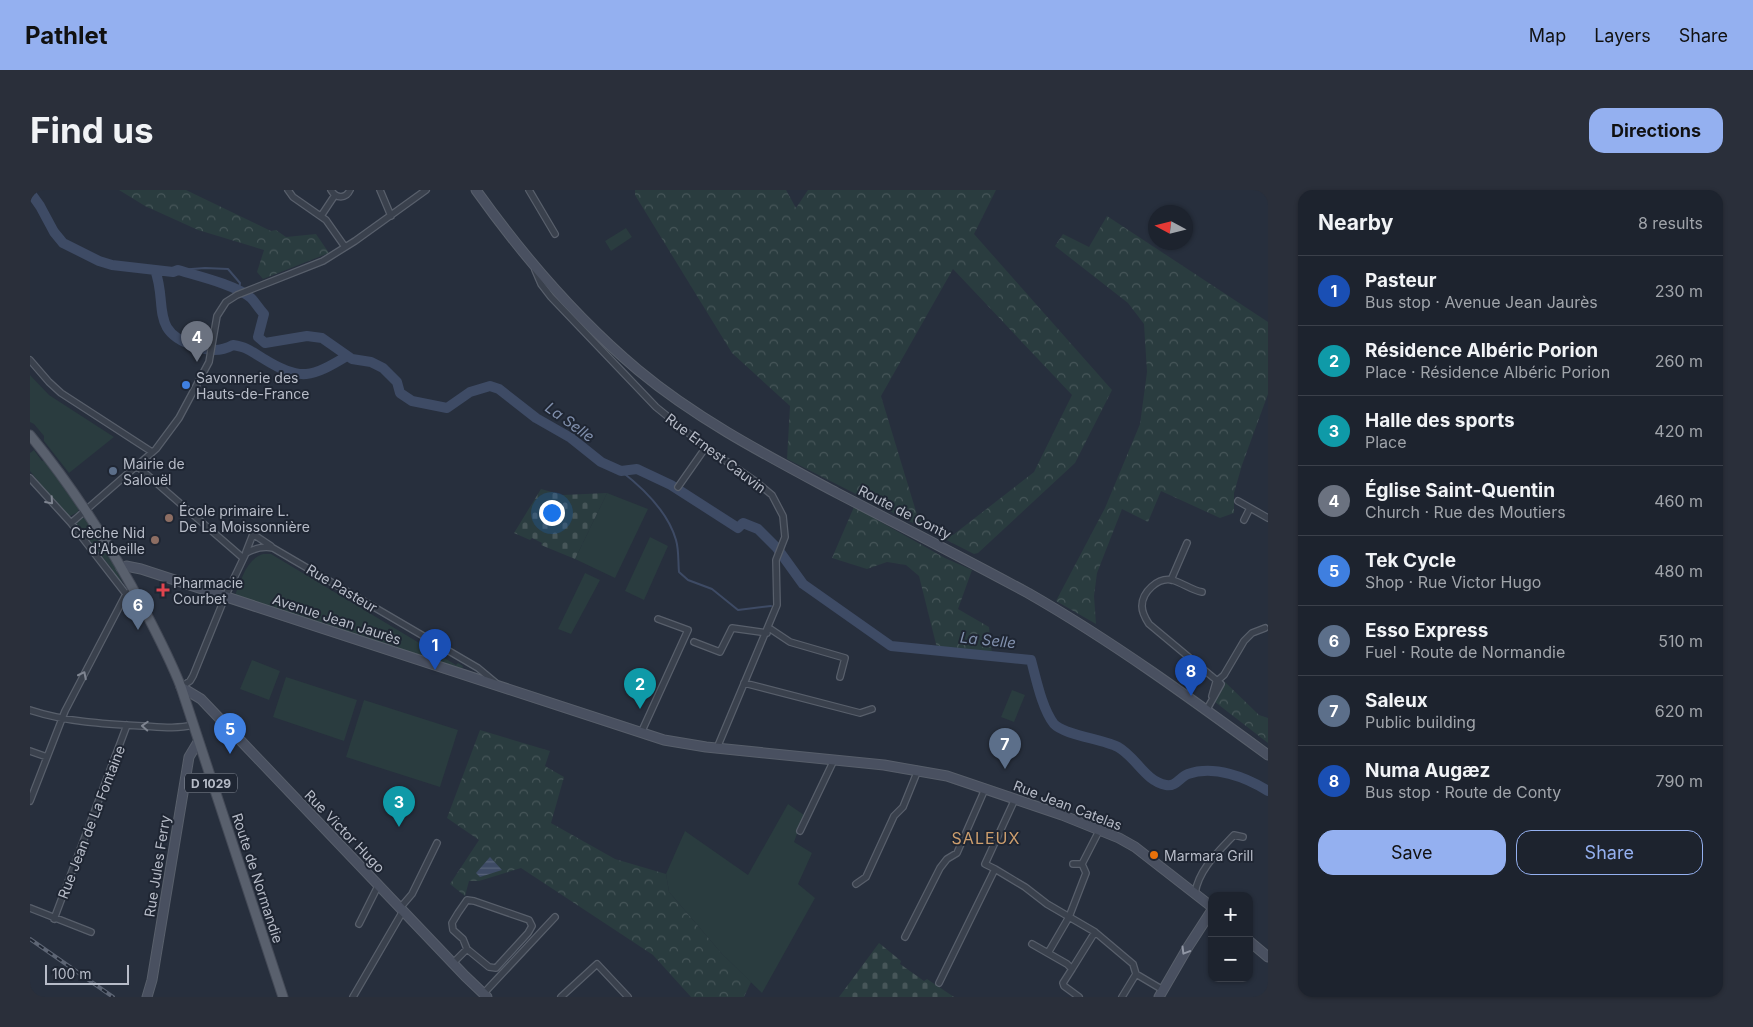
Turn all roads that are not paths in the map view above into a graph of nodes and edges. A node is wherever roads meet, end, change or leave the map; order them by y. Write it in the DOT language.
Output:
graph roads {
  1 [pos="288,190"];
  2 [pos="350,190"];
  3 [pos="380,190"];
  4 [pos="426,190"];
  5 [pos="476,190"];
  6 [pos="529,190"];
  7 [pos="333,193"];
  8 [pos="321,216"];
  9 [pos="391,216"];
  10 [pos="555,234"];
  11 [pos="345,247"];
  12 [pos="542,279"];
  13 [pos="30,360"];
  14 [pos="31,437"];
  15 [pos="706,447"];
  16 [pos="152,452"];
  17 [pos="138,466"];
  18 [pos="30,478"];
  19 [pos="678,487"];
  20 [pos="1238,500"];
  21 [pos="1250,508"];
  22 [pos="86,510"];
  23 [pos="1268,518"];
  24 [pos="1244,520"];
  25 [pos="71,523"];
  26 [pos="1187,543"];
  27 [pos="273,548"];
  28 [pos="245,555"];
  29 [pos="123,571"];
  30 [pos="1171,580"];
  31 [pos="130,592"];
  32 [pos="1202,592"];
  33 [pos="225,597"];
  34 [pos="658,619"];
  35 [pos="1267,628"];
  36 [pos="768,630"];
  37 [pos="694,642"];
  38 [pos="469,664"];
  39 [pos="464,675"];
  40 [pos="840,678"];
  41 [pos="1220,681"];
  42 [pos="744,683"];
  43 [pos="181,687"];
  44 [pos="500,687"];
  45 [pos="872,709"];
  46 [pos="30,710"];
  47 [pos="1206,710"];
  48 [pos="62,719"];
  49 [pos="128,725"];
  50 [pos="193,725"];
  51 [pos="641,732"];
  52 [pos="198,742"];
  53 [pos="716,748"];
  54 [pos="30,751"];
  55 [pos="1268,754"];
  56 [pos="47,757"];
  57 [pos="834,760"];
  58 [pos="918,770"];
  59 [pos="985,789"];
  60 [pos="1015,799"];
  61 [pos="30,801"];
  62 [pos="1100,829"];
  63 [pos="800,831"];
  64 [pos="1242,837"];
  65 [pos="437,842"];
  66 [pos="1072,864"];
  67 [pos="1082,864"];
  68 [pos="995,870"];
  69 [pos="856,884"];
  70 [pos="378,886"];
  71 [pos="1195,893"];
  72 [pos="1208,905"];
  73 [pos="30,908"];
  74 [pos="401,909"];
  75 [pos="1208,915"];
  76 [pos="554,917"];
  77 [pos="1069,917"];
  78 [pos="54,919"];
  79 [pos="358,924"];
  80 [pos="91,932"];
  81 [pos="1095,932"];
  82 [pos="904,937"];
  83 [pos="1032,944"];
  84 [pos="1253,944"];
  85 [pos="467,949"];
  86 [pos="1048,953"];
  87 [pos="1268,957"];
  88 [pos="453,963"];
  89 [pos="1072,969"];
  90 [pos="1136,974"];
  91 [pos="939,983"];
  92 [pos="1161,993"];
  93 [pos="485,995"];
  94 [pos="1076,996"];
  95 [pos="146,997"];
  96 [pos="283,997"];
  97 [pos="353,997"];
  98 [pos="561,997"];
  99 [pos="628,997"];
  100 [pos="1122,997"];
  1 -- 8 [label="street"];
  2 -- 7 [label="street"];
  3 -- 9 [label="street"];
  4 -- 9 [label="street"];
  5 -- 12 [label="street, Route de Conty"];
  6 -- 10 [label="street"];
  7 -- 8 [label="street"];
  8 -- 11 [label="street"];
  9 -- 11 [label="street"];
  11 -- 16 [label="street"];
  12 -- 15 [label="street, Rue Ernest Cauvin"];
  12 -- 47 [label="street, Route de Conty"];
  13 -- 16 [label="street"];
  14 -- 22 [label="main road, D 1029"];
  15 -- 19 [label="street"];
  15 -- 36 [label="street, Rue Ernest Cauvin"];
  16 -- 17 [label="street"];
  17 -- 22 [label="street"];
  17 -- 28 [label="street"];
  18 -- 25 [label="street, one-way"];
  20 -- 21 [label="street"];
  21 -- 23 [label="street"];
  21 -- 24 [label="street"];
  22 -- 25 [label="street"];
  22 -- 29 [label="main road, D 1029"];
  25 -- 31 [label="street"];
  26 -- 30 [label="street"];
  27 -- 28 [label="street"];
  27 -- 28 [label="street, Rue Pasteur"];
  27 -- 38 [label="street, Rue Pasteur"];
  28 -- 33 [label="street"];
  29 -- 31 [label="main road, Route de Normandie / D 1029"];
  29 -- 33 [label="street, Avenue Jean Jaurès"];
  30 -- 32 [label="street"];
  30 -- 41 [label="street"];
  31 -- 43 [label="main road, Route de Normandie / D 1029"];
  48 -- 31 [label="street, one-way"];
  33 -- 39 [label="street, Avenue Jean Jaurès"];
  33 -- 43 [label="street"];
  34 -- 51 [label="street"];
  35 -- 41 [label="street"];
  36 -- 37 [label="street"];
  36 -- 40 [label="street"];
  36 -- 42 [label="street, Rue Ernest Cauvin"];
  38 -- 39 [label="street"];
  38 -- 44 [label="street, Rue Pasteur"];
  39 -- 44 [label="street, Avenue Jean Jaurès"];
  41 -- 47 [label="street"];
  42 -- 45 [label="street"];
  42 -- 53 [label="street, Rue Ernest Cauvin"];
  43 -- 50 [label="main road, Route de Normandie / D 1029"];
  43 -- 70 [label="street, Rue Victor Hugo"];
  44 -- 51 [label="street, Avenue Jean Jaurès"];
  46 -- 48 [label="street"];
  47 -- 55 [label="street, Route de Conty"];
  48 -- 49 [label="street"];
  48 -- 56 [label="street"];
  50 -- 49 [label="street, one-way"];
  49 -- 78 [label="street, Rue Jean de La Fontaine"];
  50 -- 52 [label="main road, Route de Normandie / D 1029"];
  51 -- 53 [label="street, Avenue Jean Jaurès"];
  52 -- 95 [label="street, Rue Jules Ferry"];
  52 -- 96 [label="main road, Route de Normandie / D 1029"];
  53 -- 57 [label="street, Rue Jean Catelas"];
  54 -- 56 [label="street"];
  56 -- 61 [label="street"];
  57 -- 58 [label="street, Rue Jean Catelas"];
  57 -- 63 [label="street"];
  58 -- 59 [label="street, Rue Jean Catelas"];
  58 -- 69 [label="street"];
  59 -- 60 [label="street, Rue Jean Catelas"];
  59 -- 82 [label="street"];
  60 -- 62 [label="street, Rue Jean Catelas"];
  60 -- 68 [label="street"];
  62 -- 67 [label="street"];
  62 -- 71 [label="street, Rue Jean Catelas"];
  64 -- 71 [label="street"];
  65 -- 74 [label="street"];
  66 -- 67 [label="street"];
  67 -- 77 [label="street"];
  68 -- 77 [label="street"];
  68 -- 91 [label="street"];
  70 -- 74 [label="street, Rue Victor Hugo"];
  70 -- 79 [label="street"];
  71 -- 72 [label="street, Rue Jean Catelas"];
  73 -- 78 [label="street, Rue Jean de La Fontaine"];
  74 -- 88 [label="street, Rue Victor Hugo"];
  74 -- 97 [label="street"];
  75 -- 92 [label="street, one-way"];
  76 -- 93 [label="street"];
  77 -- 81 [label="street"];
  77 -- 86 [label="street"];
  78 -- 80 [label="street, Rue Jean de La Fontaine"];
  81 -- 89 [label="street"];
  81 -- 90 [label="street"];
  83 -- 86 [label="street"];
  84 -- 87 [label="street"];
  85 -- 85 [label="street"];
  85 -- 88 [label="street"];
  86 -- 89 [label="street"];
  88 -- 93 [label="street, Rue Victor Hugo"];
  89 -- 94 [label="street"];
  90 -- 92 [label="street"];
  90 -- 100 [label="street"];
  98 -- 99 [label="street"];
}
